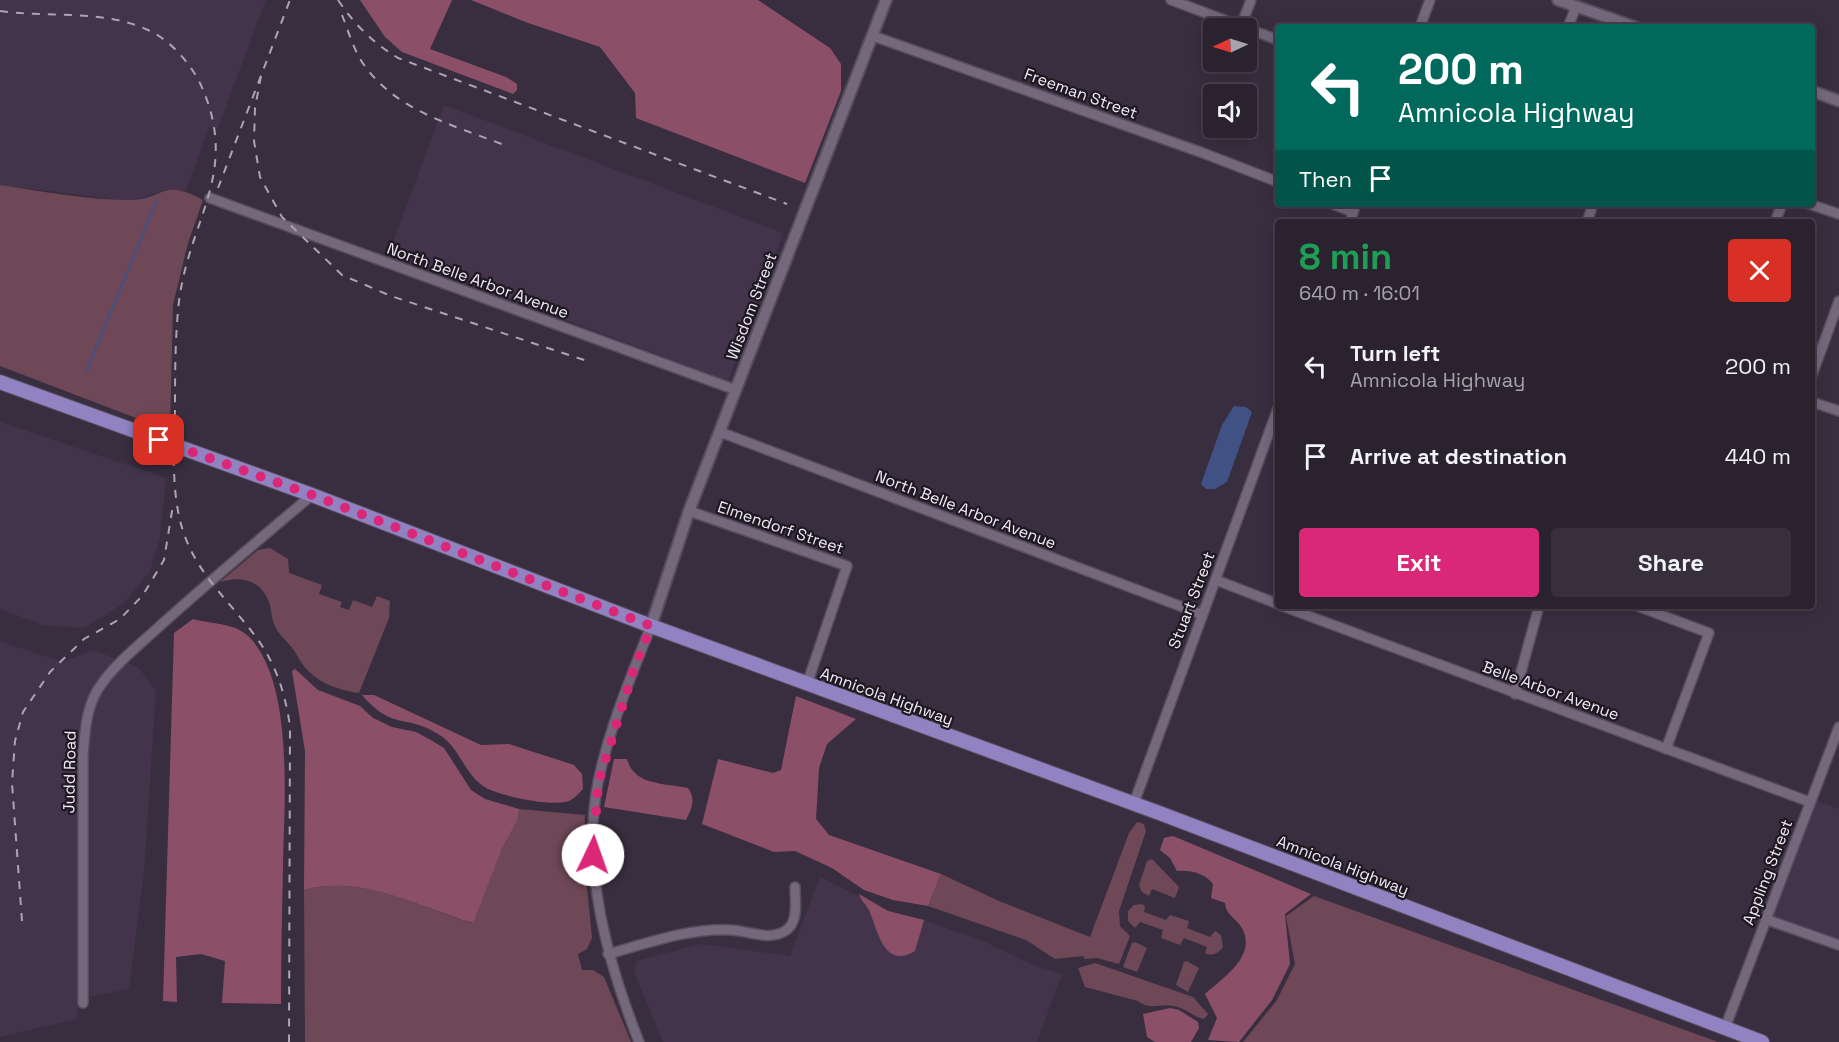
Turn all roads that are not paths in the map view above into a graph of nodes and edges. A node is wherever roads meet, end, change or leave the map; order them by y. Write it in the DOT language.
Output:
graph roads {
  1 [pos="886,0"];
  2 [pos="1172,0"];
  3 [pos="1251,0"];
  4 [pos="1430,0"];
  5 [pos="1558,0"];
  6 [pos="1576,7"];
  7 [pos="1220,18"];
  8 [pos="1244,18"];
  9 [pos="1421,24"];
  10 [pos="1569,24"];
  11 [pos="1626,24"];
  12 [pos="1257,32"];
  13 [pos="873,36"];
  14 [pos="1275,39"];
  15 [pos="1815,92"];
  16 [pos="1839,101"];
  17 [pos="1275,181"];
  18 [pos="210,198"];
  19 [pos="1815,206"];
  20 [pos="1339,207"];
  21 [pos="1353,213"];
  22 [pos="1839,214"];
  23 [pos="1839,301"];
  24 [pos="1815,367"];
  25 [pos="0,382"];
  26 [pos="736,390"];
  27 [pos="1815,403"];
  28 [pos="1839,411"];
  29 [pos="1275,416"];
  30 [pos="720,432"];
  31 [pos="312,495"];
  32 [pos="689,512"];
  33 [pos="1216,580"];
  34 [pos="1275,603"];
  35 [pos="1291,609"];
  36 [pos="1538,609"];
  37 [pos="1645,609"];
  38 [pos="1201,614"];
  39 [pos="651,626"];
  40 [pos="807,684"];
  41 [pos="1515,694"];
  42 [pos="1839,727"];
  43 [pos="1666,749"];
  44 [pos="1810,802"];
  45 [pos="1134,804"];
  46 [pos="795,888"];
  47 [pos="1766,919"];
  48 [pos="1839,945"];
  49 [pos="608,954"];
  50 [pos="82,1003"];
  51 [pos="1725,1028"];
  52 [pos="639,1042"];
  53 [pos="1762,1042"];
  1 -- 13 [label="street, Wisdom Street"];
  2 -- 7 [label="street"];
  3 -- 8 [label="street"];
  4 -- 9 [label="street"];
  5 -- 6 [label="street"];
  6 -- 10 [label="street"];
  6 -- 11 [label="street"];
  12 -- 14 [label="street"];
  13 -- 17 [label="street, Freeman Street"];
  13 -- 26 [label="street, Wisdom Street"];
  15 -- 16 [label="street"];
  18 -- 26 [label="street, North Belle Arbor Avenue"];
  19 -- 22 [label="street"];
  20 -- 21 [label="street"];
  23 -- 24 [label="street"];
  25 -- 31 [label="main road, Amnicola Highway"];
  26 -- 30 [label="street, Wisdom Street"];
  27 -- 28 [label="street"];
  29 -- 33 [label="street, Stuart Street"];
  30 -- 32 [label="street, Wisdom Street"];
  30 -- 38 [label="street, North Belle Arbor Avenue"];
  31 -- 39 [label="main road, Amnicola Highway"];
  31 -- 50 [label="street, Judd Road"];
  32 -- 39 [label="street, Wisdom Street"];
  32 -- 40 [label="street, Elmendorf Street"];
  33 -- 34 [label="street, Belle Arbor Avenue"];
  33 -- 38 [label="street, Stuart Street"];
  35 -- 41 [label="street, Belle Arbor Avenue"];
  36 -- 41 [label="street"];
  37 -- 43 [label="street"];
  38 -- 45 [label="street, Stuart Street"];
  39 -- 40 [label="main road, Amnicola Highway"];
  39 -- 49 [label="street"];
  40 -- 45 [label="main road, Amnicola Highway"];
  41 -- 43 [label="street, Belle Arbor Avenue"];
  42 -- 44 [label="street, Appling Street"];
  43 -- 44 [label="street, Belle Arbor Avenue"];
  44 -- 47 [label="street, Appling Street"];
  45 -- 51 [label="main road, Amnicola Highway"];
  46 -- 49 [label="street"];
  47 -- 48 [label="street"];
  47 -- 51 [label="street, Appling Street"];
  49 -- 52 [label="street"];
  51 -- 53 [label="main road, Amnicola Highway"];
}
